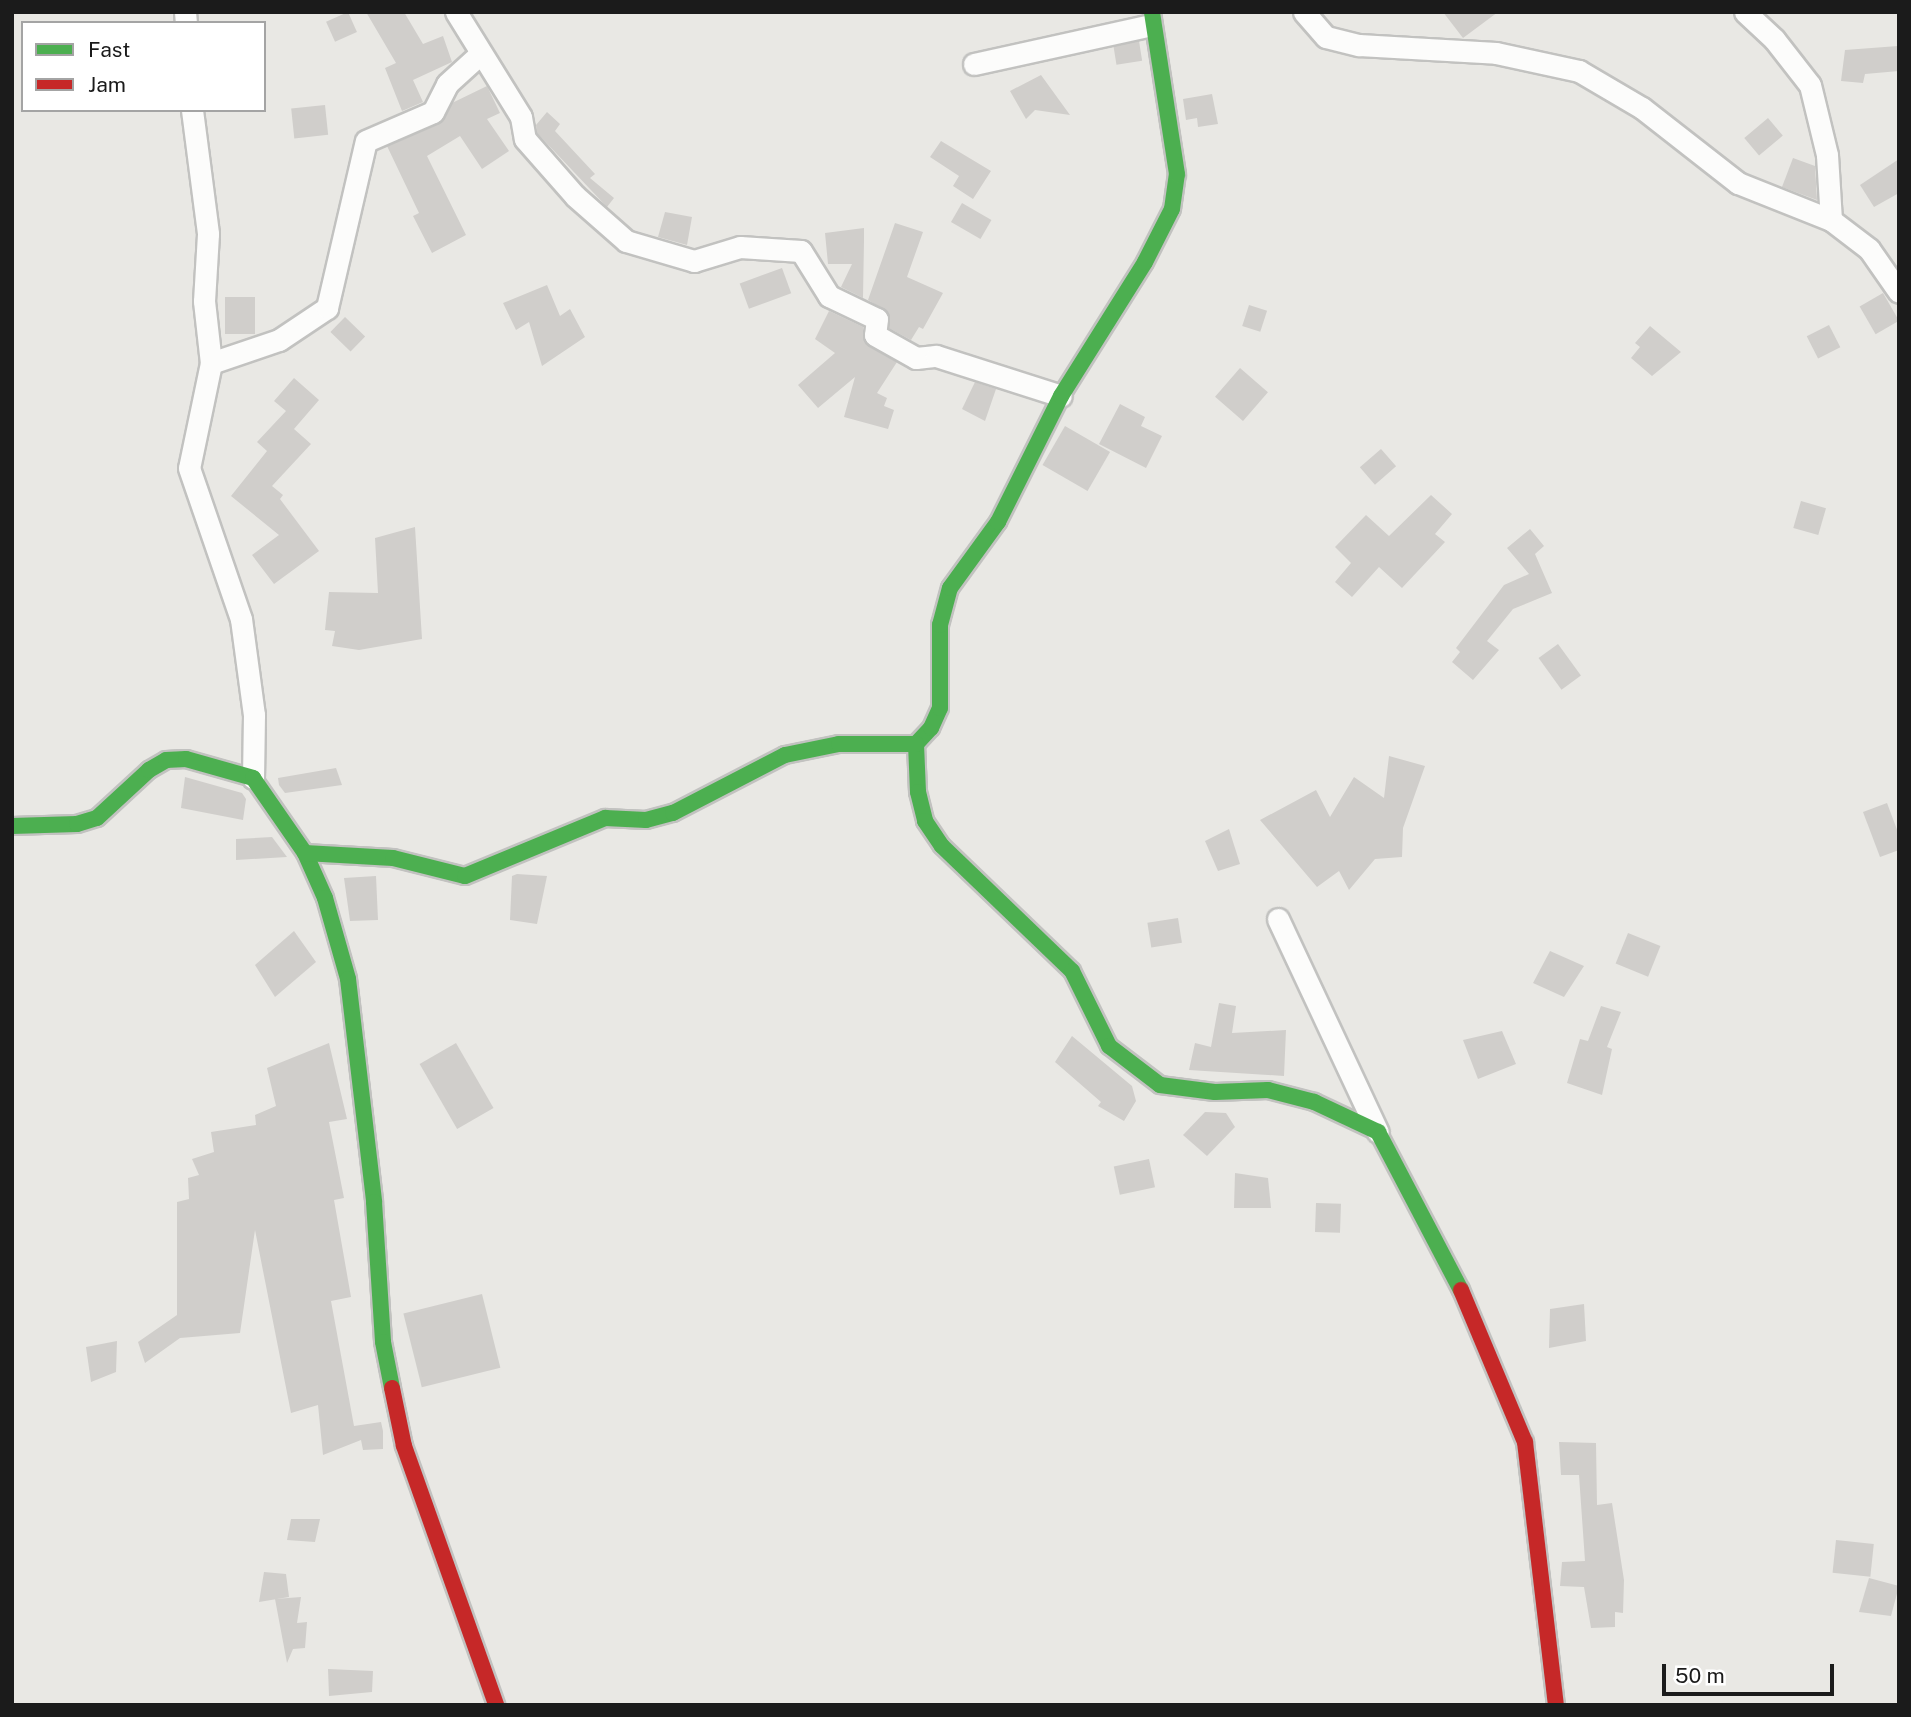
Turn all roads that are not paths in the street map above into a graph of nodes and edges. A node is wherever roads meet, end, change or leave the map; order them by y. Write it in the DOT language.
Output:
graph roads {
  1 [pos="456,12"];
  2 [pos="1304,12"];
  3 [pos="1745,12"];
  4 [pos="1152,19"];
  5 [pos="480,54"];
  6 [pos="974,65"];
  7 [pos="192,112"];
  8 [pos="1831,220"];
  9 [pos="1899,292"];
  10 [pos="211,363"];
  11 [pos="1061,396"];
  12 [pos="916,744"];
  13 [pos="253,778"];
  14 [pos="12,826"];
  15 [pos="305,853"];
  16 [pos="1278,919"];
  17 [pos="1378,1132"];
  18 [pos="496,1705"];
  19 [pos="1556,1705"];
  1 -- 5 [label="street"];
  2 -- 8 [label="street"];
  3 -- 8 [label="street"];
  4 -- 6 [label="street"];
  4 -- 11 [label="street"];
  5 -- 10 [label="street"];
  5 -- 11 [label="street"];
  7 -- 10 [label="street"];
  8 -- 9 [label="street"];
  10 -- 13 [label="street"];
  11 -- 12 [label="street"];
  12 -- 15 [label="street"];
  12 -- 17 [label="street"];
  13 -- 14 [label="street"];
  13 -- 15 [label="street"];
  15 -- 18 [label="street"];
  16 -- 17 [label="street"];
  17 -- 19 [label="street"];
}
